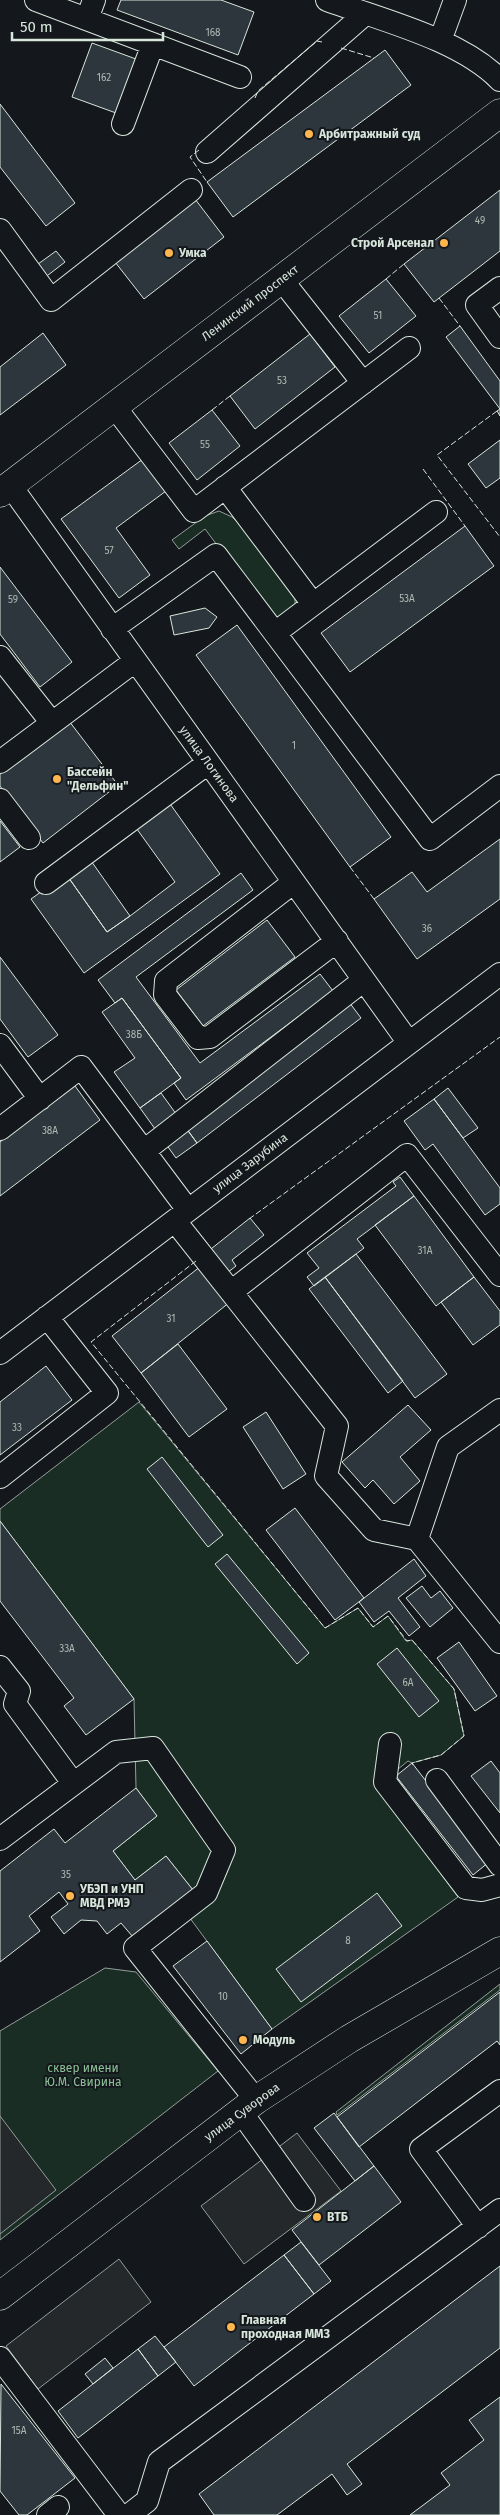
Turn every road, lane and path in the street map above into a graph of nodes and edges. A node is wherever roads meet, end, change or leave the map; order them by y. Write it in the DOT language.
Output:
graph roads {
  1 [pos="36,0"];
  2 [pos="327,0"];
  3 [pos="455,0"];
  4 [pos="91,10"];
  5 [pos="364,14"];
  6 [pos="440,41"];
  7 [pos="153,44"];
  8 [pos="240,77"];
  9 [pos="500,80"];
  10 [pos="500,112"];
  11 [pos="124,124"];
  12 [pos="207,152"];
  13 [pos="192,190"];
  14 [pos="0,230"];
  15 [pos="281,279"];
  16 [pos="500,288"];
  17 [pos="500,337"];
  18 [pos="409,348"];
  19 [pos="363,383"];
  20 [pos="114,406"];
  21 [pos="225,488"];
  22 [pos="5,489"];
  23 [pos="436,512"];
  24 [pos="313,604"];
  25 [pos="112,629"];
  26 [pos="275,633"];
  27 [pos="0,657"];
  28 [pos="135,661"];
  29 [pos="52,723"];
  30 [pos="0,762"];
  31 [pos="208,763"];
  32 [pos="500,786"];
  33 [pos="0,800"];
  34 [pos="28,838"];
  35 [pos="294,882"];
  36 [pos="46,883"];
  37 [pos="337,942"];
  38 [pos="500,974"];
  39 [pos="364,980"];
  40 [pos="409,1043"];
  41 [pos="0,1045"];
  42 [pos="40,1099"];
  43 [pos="0,1129"];
  44 [pos="144,1151"];
  45 [pos="181,1216"];
  46 [pos="498,1268"];
  47 [pos="231,1292"];
  48 [pos="47,1317"];
  49 [pos="0,1353"];
  50 [pos="500,1410"];
  51 [pos="0,1477"];
  52 [pos="417,1539"];
  53 [pos="500,1642"];
  54 [pos="0,1666"];
  55 [pos="390,1744"];
  56 [pos="437,1780"];
  57 [pos="73,1783"];
  58 [pos="0,1839"];
  59 [pos="500,1865"];
  60 [pos="500,1885"];
  61 [pos="500,1952"];
  62 [pos="500,2091"];
  63 [pos="249,2106"];
  64 [pos="304,2200"];
  65 [pos="500,2210"];
  66 [pos="478,2227"];
  67 [pos="0,2296"];
  68 [pos="0,2358"];
  69 [pos="119,2515"];
  70 [pos="130,2515"];
  1 -- 4 [label="street"];
  2 -- 5 [label="street"];
  3 -- 6 [label="street"];
  4 -- 7 [label="street"];
  5 -- 6 [label="street"];
  5 -- 12 [label="street"];
  6 -- 9 [label="street"];
  7 -- 8 [label="street"];
  7 -- 11 [label="street"];
  10 -- 15 [label="main road, Ленинский проспект"];
  13 -- 14 [label="street"];
  15 -- 19 [label="street"];
  15 -- 20 [label="main road, Ленинский проспект"];
  16 -- 17 [label="street"];
  18 -- 19 [label="street"];
  19 -- 21 [label="street"];
  20 -- 21 [label="street"];
  20 -- 22 [label="main road, Ленинский проспект"];
  21 -- 24 [label="street"];
  22 -- 25 [label="street, улица Логинова"];
  23 -- 24 [label="street"];
  24 -- 26 [label="street"];
  25 -- 26 [label="street"];
  25 -- 28 [label="street, улица Логинова"];
  26 -- 32 [label="street"];
  27 -- 29 [label="street"];
  28 -- 29 [label="street"];
  28 -- 31 [label="street, улица Логинова"];
  29 -- 30 [label="street"];
  31 -- 35 [label="street, улица Логинова"];
  31 -- 36 [label="street"];
  33 -- 34 [label="street"];
  35 -- 37 [label="street, улица Логинова"];
  35 -- 37 [label="street"];
  37 -- 39 [label="street, улица Логинова"];
  38 -- 40 [label="street, улица Зарубина"];
  39 -- 40 [label="street, улица Логинова"];
  39 -- 44 [label="street"];
  40 -- 45 [label="street, улица Зарубина"];
  41 -- 42 [label="street"];
  42 -- 43 [label="street"];
  42 -- 44 [label="street"];
  44 -- 45 [label="street"];
  45 -- 47 [label="street"];
  45 -- 48 [label="street, улица Зарубина"];
  46 -- 47 [label="street"];
  47 -- 52 [label="street"];
  48 -- 49 [label="street, улица Зарубина"];
  48 -- 51 [label="street"];
  50 -- 52 [label="street"];
  52 -- 53 [label="street"];
  54 -- 57 [label="street"];
  55 -- 60 [label="street"];
  56 -- 59 [label="street"];
  57 -- 58 [label="street"];
  57 -- 63 [label="street"];
  61 -- 63 [label="main road, улица Суворова"];
  62 -- 66 [label="street"];
  63 -- 64 [label="street"];
  63 -- 67 [label="main road, улица Суворова"];
  65 -- 66 [label="street"];
  66 -- 70 [label="street"];
  68 -- 69 [label="street"];
}
